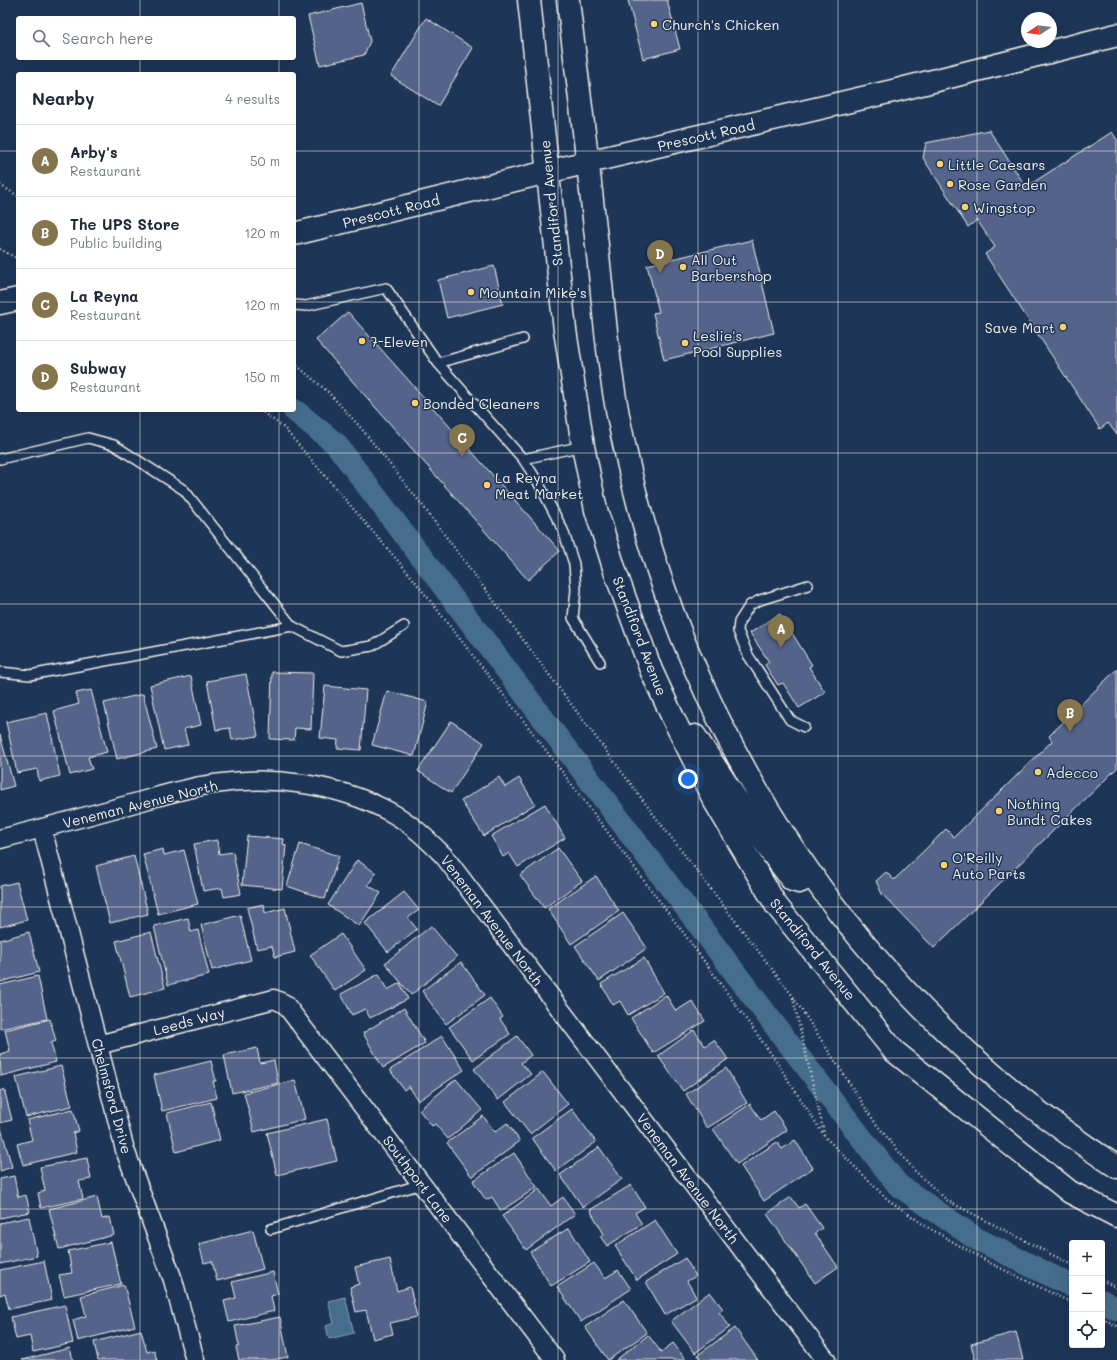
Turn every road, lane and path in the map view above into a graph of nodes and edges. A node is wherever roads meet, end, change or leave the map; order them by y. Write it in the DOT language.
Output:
graph roads {
  1 [pos="529,0"];
  2 [pos="568,0"];
  3 [pos="1117,35"];
  4 [pos="588,162"];
  5 [pos="547,173"];
  6 [pos="0,185"];
  7 [pos="16,195"];
  8 [pos="296,234"];
  9 [pos="0,249"];
  10 [pos="16,257"];
  11 [pos="16,299"];
  12 [pos="0,303"];
  13 [pos="296,305"];
  14 [pos="523,339"];
  15 [pos="438,363"];
  16 [pos="296,365"];
  17 [pos="262,412"];
  18 [pos="583,446"];
  19 [pos="0,459"];
  20 [pos="523,459"];
  21 [pos="808,584"];
  22 [pos="292,626"];
  23 [pos="404,626"];
  24 [pos="600,662"];
  25 [pos="0,672"];
  26 [pos="674,720"];
  27 [pos="804,727"];
  28 [pos="42,828"];
  29 [pos="0,839"];
  30 [pos="813,876"];
  31 [pos="792,995"];
  32 [pos="280,1001"];
  33 [pos="98,1045"];
  34 [pos="824,1136"];
  35 [pos="1117,1167"];
  36 [pos="422,1184"];
  37 [pos="1117,1216"];
  38 [pos="272,1229"];
  39 [pos="1069,1263"];
  40 [pos="1105,1282"];
  41 [pos="1117,1288"];
  42 [pos="1069,1302"];
  43 [pos="1105,1320"];
  44 [pos="1117,1326"];
  45 [pos="195,1360"];
  46 [pos="555,1360"];
  47 [pos="826,1360"];
  1 -- 5 [label="main road, Standiford Avenue"];
  2 -- 4 [label="main road"];
  3 -- 4 [label="main road, Prescott Road"];
  4 -- 5 [label="main road, Prescott Road"];
  4 -- 30 [label="main road"];
  5 -- 8 [label="main road, Prescott Road"];
  5 -- 18 [label="main road, Standiford Avenue"];
  6 -- 7 [label="path"];
  9 -- 10 [label="path"];
  11 -- 12 [label="main road"];
  13 -- 15 [label="lane"];
  14 -- 15 [label="lane"];
  15 -- 20 [label="lane"];
  16 -- 31 [label="path"];
  17 -- 34 [label="path"];
  18 -- 20 [label="lane"];
  18 -- 26 [label="main road, Standiford Avenue"];
  19 -- 22 [label="lane"];
  20 -- 24 [label="lane"];
  21 -- 27 [label="lane"];
  22 -- 23 [label="lane"];
  22 -- 25 [label="lane"];
  26 -- 30 [label="main road"];
  26 -- 37 [label="main road, Standiford Avenue"];
  28 -- 29 [label="street, Veneman Avenue North"];
  28 -- 33 [label="street, Chelmsford Drive"];
  28 -- 47 [label="street, Veneman Avenue North"];
  30 -- 35 [label="main road"];
  31 -- 34 [label="path"];
  31 -- 39 [label="path"];
  32 -- 33 [label="street, Leeds Way"];
  32 -- 36 [label="street, Southport Lane"];
  33 -- 45 [label="street, Chelmsford Drive"];
  34 -- 42 [label="path"];
  36 -- 38 [label="lane"];
  36 -- 46 [label="street, Southport Lane"];
  40 -- 41 [label="path"];
  43 -- 44 [label="path"];
}
